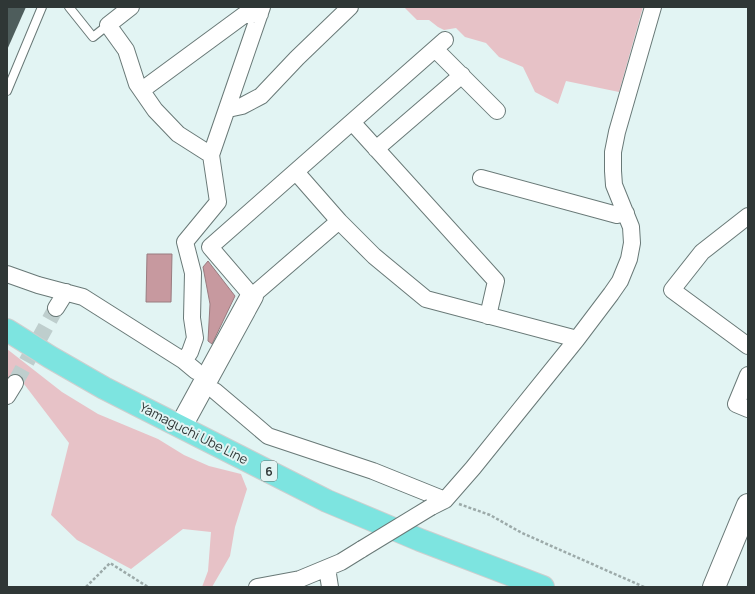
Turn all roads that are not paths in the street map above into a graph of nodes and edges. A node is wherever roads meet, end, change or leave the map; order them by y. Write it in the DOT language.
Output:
graph roads {
  1 [pos="42,7"];
  2 [pos="69,7"];
  3 [pos="131,7"];
  4 [pos="653,7"];
  5 [pos="347,8"];
  6 [pos="261,11"];
  7 [pos="108,25"];
  8 [pos="462,75"];
  9 [pos="142,90"];
  10 [pos="7,91"];
  11 [pos="228,109"];
  12 [pos="497,111"];
  13 [pos="352,122"];
  14 [pos="376,148"];
  15 [pos="211,155"];
  16 [pos="296,172"];
  17 [pos="481,178"];
  18 [pos="626,213"];
  19 [pos="748,216"];
  20 [pos="339,221"];
  21 [pos="7,274"];
  22 [pos="66,292"];
  23 [pos="252,296"];
  24 [pos="56,308"];
  25 [pos="488,316"];
  26 [pos="7,330"];
  27 [pos="577,338"];
  28 [pos="748,346"];
  29 [pos="184,361"];
  30 [pos="196,371"];
  31 [pos="748,375"];
  32 [pos="215,391"];
  33 [pos="748,409"];
  34 [pos="181,426"];
  35 [pos="438,503"];
  36 [pos="748,505"];
  37 [pos="327,568"];
  38 [pos="257,587"];
  39 [pos="330,587"];
  40 [pos="543,587"];
  41 [pos="714,587"];
  1 -- 10 [label="lane"];
  2 -- 7 [label="lane"];
  3 -- 7 [label="street"];
  4 -- 18 [label="street"];
  5 -- 11 [label="street"];
  6 -- 9 [label="street"];
  6 -- 11 [label="street"];
  7 -- 9 [label="street"];
  8 -- 12 [label="street"];
  8 -- 13 [label="street"];
  8 -- 14 [label="street"];
  9 -- 15 [label="street"];
  11 -- 15 [label="street"];
  13 -- 14 [label="street"];
  13 -- 16 [label="street"];
  14 -- 25 [label="street"];
  15 -- 29 [label="street"];
  16 -- 20 [label="street"];
  16 -- 23 [label="street"];
  17 -- 18 [label="street"];
  18 -- 27 [label="street"];
  19 -- 28 [label="street"];
  20 -- 23 [label="street"];
  20 -- 25 [label="street"];
  21 -- 22 [label="street"];
  22 -- 24 [label="street"];
  22 -- 29 [label="street"];
  23 -- 34 [label="street"];
  25 -- 27 [label="street"];
  26 -- 34 [label="main road, Yamaguchi Ube Line / 6"];
  27 -- 35 [label="street"];
  29 -- 30 [label="street"];
  31 -- 33 [label="street"];
  32 -- 35 [label="street"];
  34 -- 40 [label="main road, Yamaguchi Ube Line / 6"];
  35 -- 37 [label="street, bridge"];
  36 -- 41 [label="street"];
  37 -- 38 [label="street"];
  37 -- 39 [label="street"];
}
